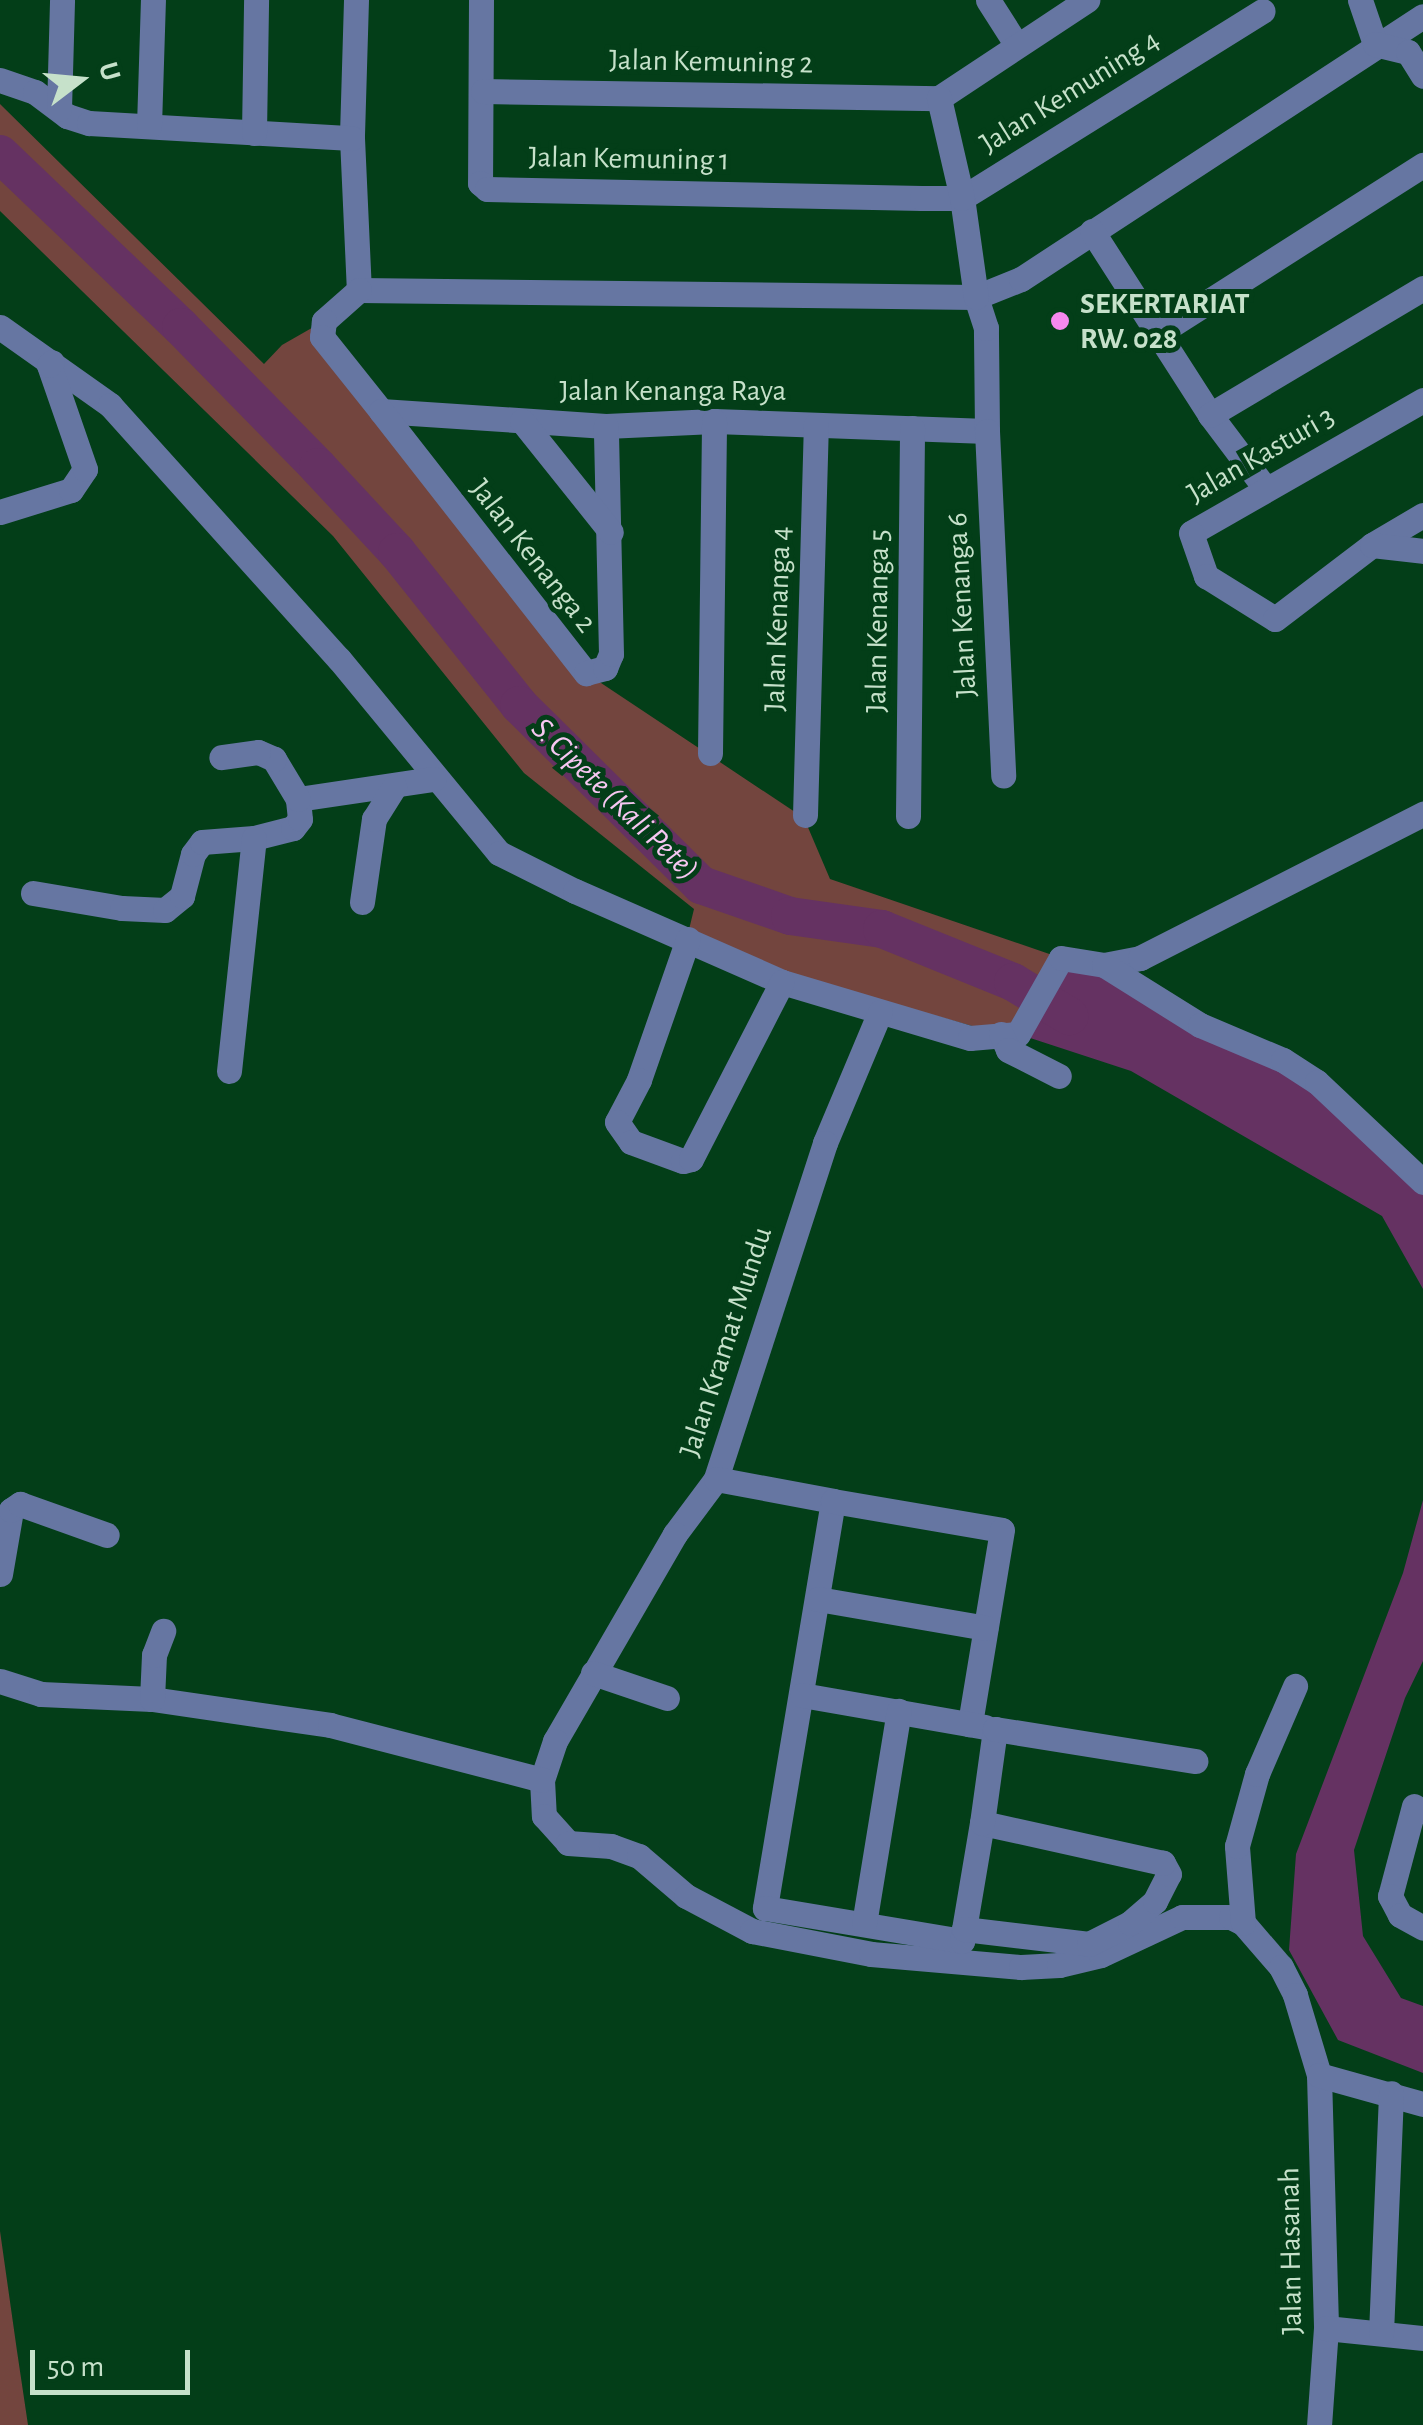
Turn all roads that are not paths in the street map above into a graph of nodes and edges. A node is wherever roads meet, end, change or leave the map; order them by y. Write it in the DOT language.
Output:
graph roads {
  1 [pos="62,0"];
  2 [pos="152,0"];
  3 [pos="256,0"];
  4 [pos="356,0"];
  5 [pos="481,0"];
  6 [pos="988,0"];
  7 [pos="1086,0"];
  8 [pos="1360,0"];
  9 [pos="1260,6"];
  10 [pos="1423,16"];
  11 [pos="1277,33"];
  12 [pos="1016,44"];
  13 [pos="1376,44"];
  14 [pos="1423,76"];
  15 [pos="0,80"];
  16 [pos="483,91"];
  17 [pos="939,98"];
  18 [pos="60,108"];
  19 [pos="149,126"];
  20 [pos="254,133"];
  21 [pos="352,138"];
  22 [pos="1423,165"];
  23 [pos="962,198"];
  24 [pos="1092,231"];
  25 [pos="1423,288"];
  26 [pos="359,290"];
  27 [pos="976,297"];
  28 [pos="0,327"];
  29 [pos="1158,333"];
  30 [pos="0,340"];
  31 [pos="50,363"];
  32 [pos="1423,400"];
  33 [pos="381,412"];
  34 [pos="1210,415"];
  35 [pos="522,421"];
  36 [pos="714,421"];
  37 [pos="816,424"];
  38 [pos="606,426"];
  39 [pos="912,428"];
  40 [pos="987,431"];
  41 [pos="1265,488"];
  42 [pos="2,502"];
  43 [pos="1423,515"];
  44 [pos="611,532"];
  45 [pos="1372,544"];
  46 [pos="1423,551"];
  47 [pos="710,753"];
  48 [pos="220,757"];
  49 [pos="1003,776"];
  50 [pos="434,779"];
  51 [pos="394,786"];
  52 [pos="298,799"];
  53 [pos="806,814"];
  54 [pos="1423,814"];
  55 [pos="908,816"];
  56 [pos="254,838"];
  57 [pos="32,893"];
  58 [pos="362,902"];
  59 [pos="688,939"];
  60 [pos="1104,965"];
  61 [pos="782,982"];
  62 [pos="880,1012"];
  63 [pos="1009,1034"];
  64 [pos="229,1071"];
  65 [pos="1059,1076"];
  66 [pos="1423,1182"];
  67 [pos="716,1479"];
  68 [pos="833,1501"];
  69 [pos="106,1535"];
  70 [pos="0,1574"];
  71 [pos="818,1599"];
  72 [pos="986,1628"];
  73 [pos="164,1631"];
  74 [pos="593,1673"];
  75 [pos="0,1681"];
  76 [pos="1295,1686"];
  77 [pos="802,1695"];
  78 [pos="152,1698"];
  79 [pos="666,1698"];
  80 [pos="899,1711"];
  81 [pos="982,1726"];
  82 [pos="1195,1761"];
  83 [pos="542,1780"];
  84 [pos="1414,1806"];
  85 [pos="982,1823"];
  86 [pos="1243,1923"];
  87 [pos="864,1924"];
  88 [pos="1423,1928"];
  89 [pos="964,1930"];
  90 [pos="1319,2075"];
  91 [pos="1391,2093"];
  92 [pos="1423,2104"];
  93 [pos="1326,2328"];
  94 [pos="1380,2334"];
  95 [pos="1423,2338"];
  96 [pos="1319,2425"];
  1 -- 18 [label="street"];
  2 -- 19 [label="street"];
  3 -- 20 [label="street"];
  4 -- 21 [label="street"];
  5 -- 16 [label="street, Jalan Kemuning 1"];
  6 -- 12 [label="street"];
  7 -- 12 [label="street"];
  8 -- 13 [label="street"];
  9 -- 11 [label="street"];
  9 -- 23 [label="street, Jalan Kemuning 4"];
  10 -- 13 [label="street"];
  12 -- 17 [label="street"];
  13 -- 14 [label="street"];
  13 -- 24 [label="street"];
  15 -- 18 [label="street"];
  16 -- 17 [label="street, Jalan Kemuning 2"];
  16 -- 23 [label="street, Jalan Kemuning 1"];
  17 -- 23 [label="street"];
  18 -- 19 [label="street"];
  19 -- 20 [label="street"];
  20 -- 21 [label="street"];
  21 -- 26 [label="street"];
  22 -- 29 [label="street"];
  23 -- 27 [label="street"];
  24 -- 27 [label="street"];
  24 -- 29 [label="street"];
  25 -- 34 [label="street"];
  26 -- 27 [label="street"];
  26 -- 33 [label="street"];
  27 -- 40 [label="street"];
  28 -- 31 [label="street"];
  29 -- 34 [label="street"];
  30 -- 31 [label="street"];
  31 -- 42 [label="street"];
  31 -- 50 [label="street"];
  32 -- 41 [label="street, Jalan Kasturi 3"];
  33 -- 35 [label="street, Jalan Kenanga Raya"];
  33 -- 44 [label="street, Jalan Kenanga 2"];
  34 -- 41 [label="street"];
  35 -- 38 [label="street, Jalan Kenanga Raya"];
  35 -- 44 [label="street"];
  36 -- 37 [label="street, Jalan Kenanga Raya"];
  36 -- 38 [label="street, Jalan Kenanga Raya"];
  36 -- 47 [label="street"];
  37 -- 39 [label="street, Jalan Kenanga Raya"];
  37 -- 53 [label="street, Jalan Kenanga 4"];
  38 -- 44 [label="street, Jalan Kenanga 2"];
  39 -- 40 [label="street, Jalan Kenanga Raya"];
  39 -- 55 [label="street, Jalan Kenanga 5"];
  40 -- 49 [label="street, Jalan Kenanga 6"];
  41 -- 45 [label="street, Jalan Kasturi 3"];
  43 -- 45 [label="street"];
  45 -- 46 [label="street"];
  48 -- 52 [label="street"];
  50 -- 51 [label="street"];
  50 -- 59 [label="street"];
  51 -- 52 [label="street"];
  51 -- 58 [label="street"];
  52 -- 56 [label="street"];
  54 -- 60 [label="street"];
  56 -- 57 [label="street"];
  56 -- 64 [label="street"];
  59 -- 61 [label="street"];
  59 -- 61 [label="street"];
  60 -- 63 [label="street"];
  60 -- 66 [label="street"];
  61 -- 62 [label="street"];
  62 -- 63 [label="street"];
  62 -- 67 [label="street, Jalan Kramat Mundu"];
  63 -- 65 [label="street"];
  67 -- 68 [label="street"];
  67 -- 74 [label="street, Jalan Kramat Mundu"];
  68 -- 71 [label="street"];
  68 -- 72 [label="street"];
  69 -- 70 [label="street"];
  71 -- 72 [label="street"];
  71 -- 77 [label="street"];
  72 -- 81 [label="street"];
  73 -- 78 [label="street"];
  74 -- 79 [label="street"];
  74 -- 83 [label="street, Jalan Kramat Mundu"];
  75 -- 78 [label="street"];
  76 -- 86 [label="street"];
  77 -- 80 [label="street"];
  77 -- 87 [label="street"];
  78 -- 83 [label="street"];
  80 -- 81 [label="street"];
  80 -- 87 [label="street"];
  81 -- 82 [label="street"];
  81 -- 85 [label="street"];
  83 -- 86 [label="street"];
  84 -- 88 [label="street"];
  85 -- 89 [label="street"];
  85 -- 89 [label="street"];
  86 -- 90 [label="street, Jalan Hasanah"];
  87 -- 89 [label="street"];
  90 -- 91 [label="street"];
  90 -- 93 [label="street, Jalan Hasanah"];
  91 -- 92 [label="street"];
  91 -- 94 [label="street"];
  93 -- 94 [label="street"];
  93 -- 96 [label="street, Jalan Hasanah"];
  94 -- 95 [label="street"];
}
